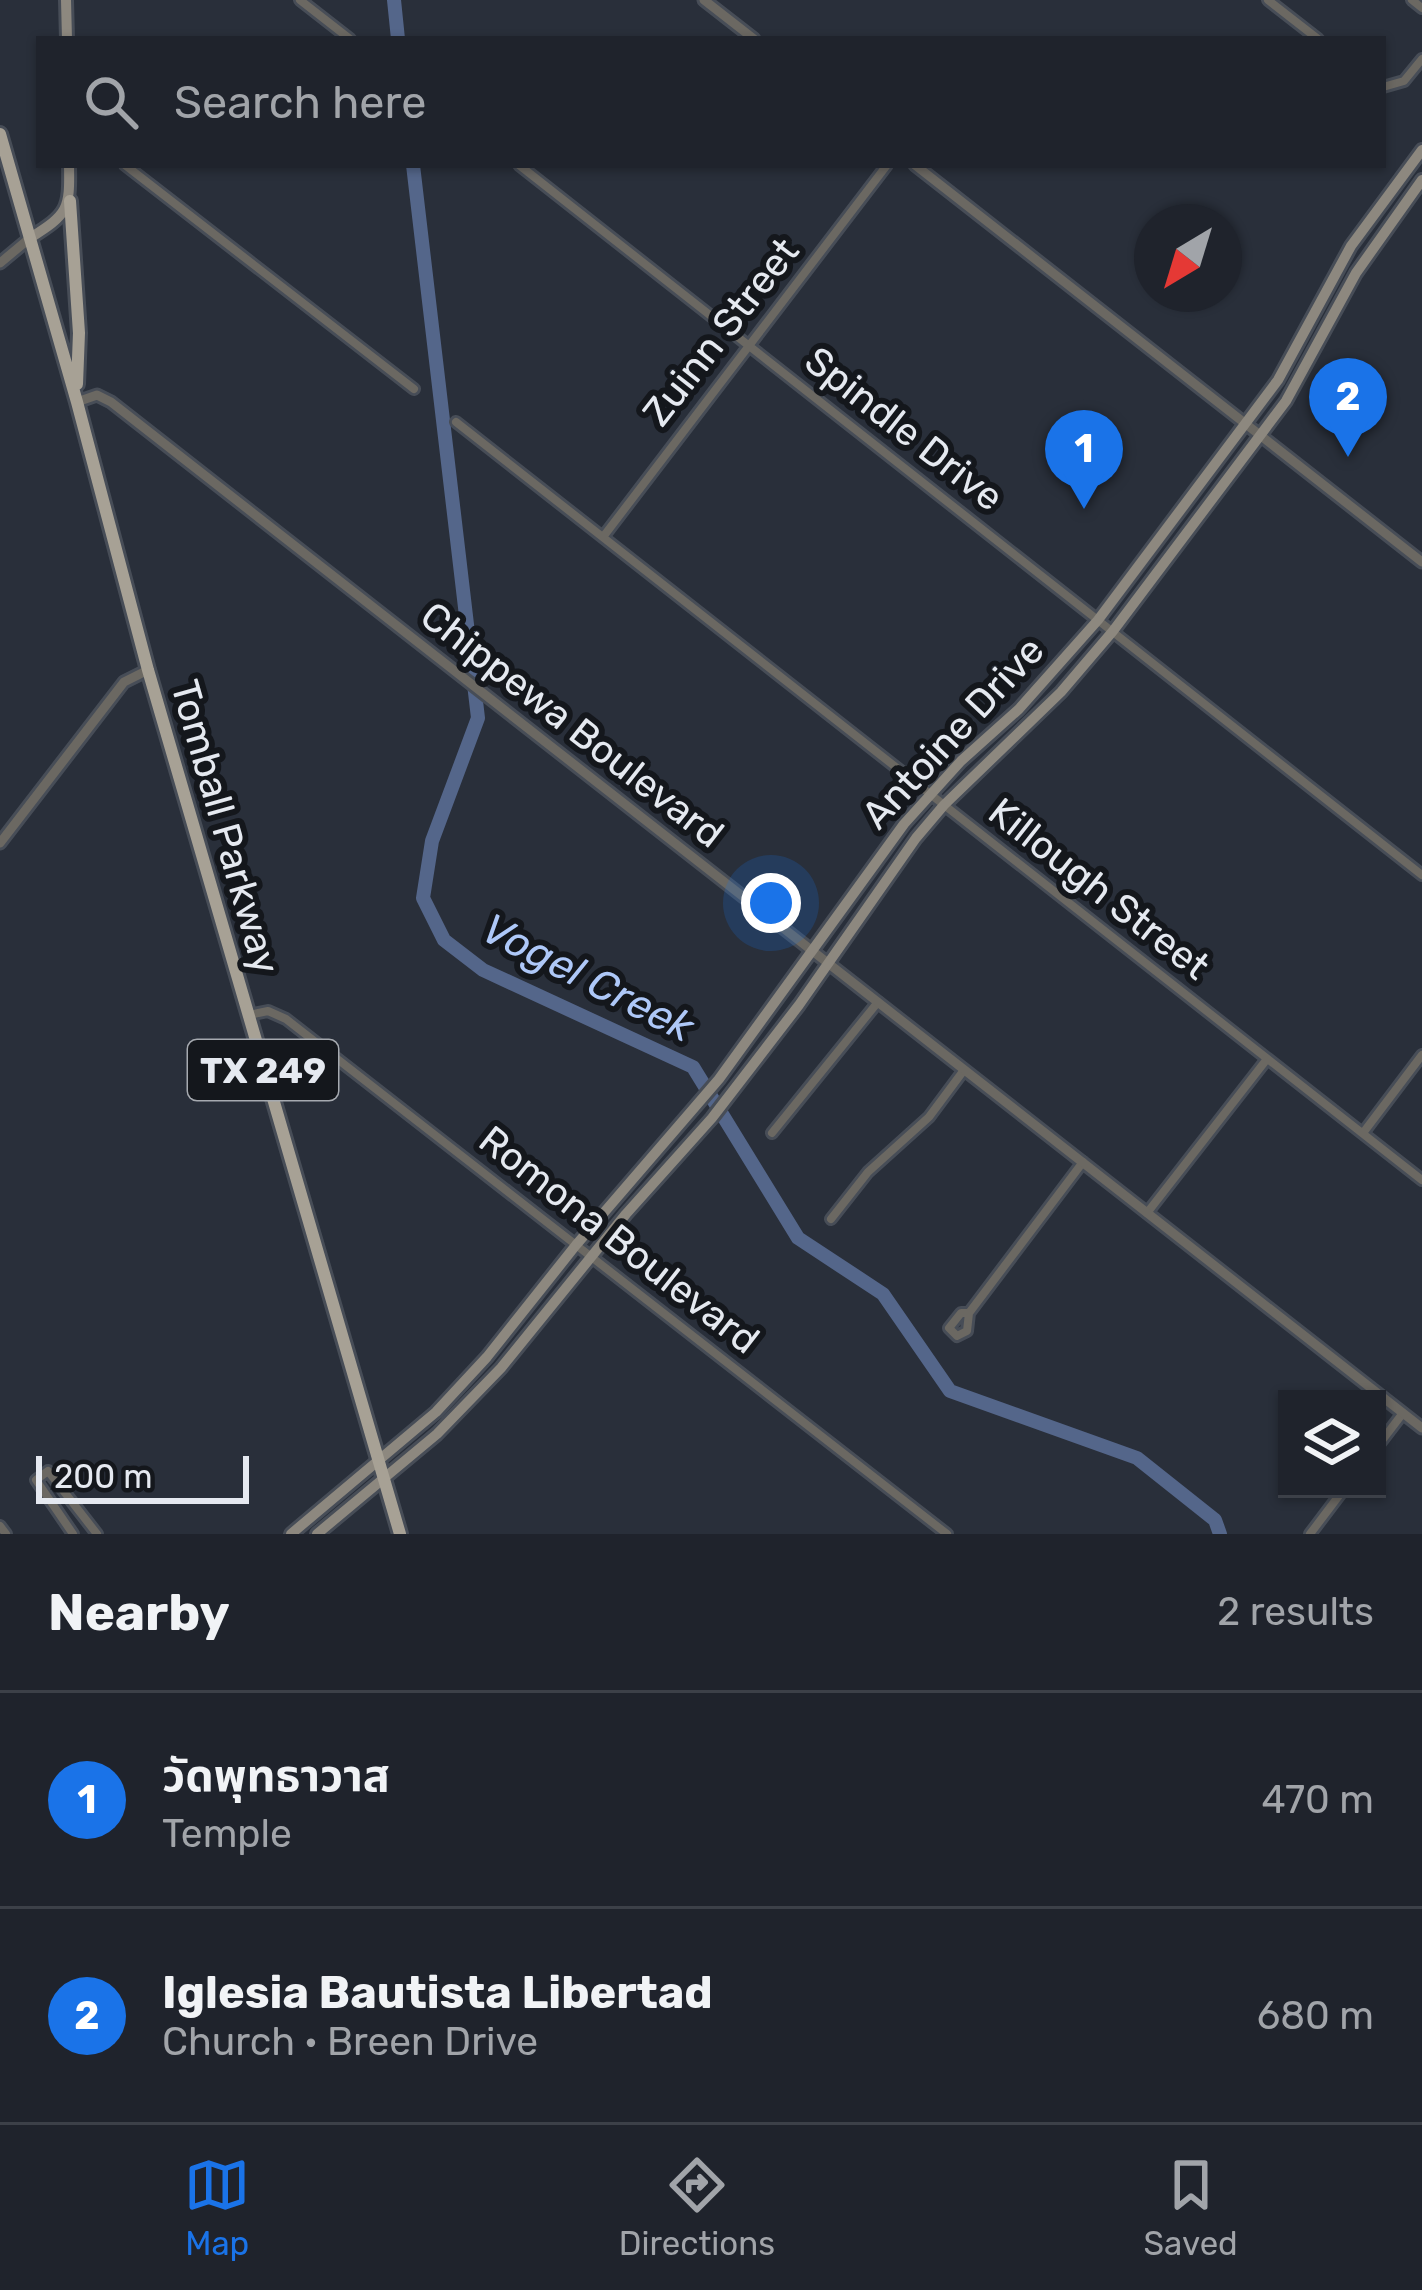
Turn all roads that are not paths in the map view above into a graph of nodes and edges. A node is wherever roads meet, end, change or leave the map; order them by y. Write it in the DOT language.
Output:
graph roads {
  1 [pos="66,0"];
  2 [pos="301,0"];
  3 [pos="704,0"];
  4 [pos="1268,0"];
  5 [pos="1412,0"];
  6 [pos="1422,8"];
  7 [pos="67,36"];
  8 [pos="346,36"];
  9 [pos="750,36"];
  10 [pos="1314,36"];
  11 [pos="1422,59"];
  12 [pos="1388,87"];
  13 [pos="0,134"];
  14 [pos="1422,151"];
  15 [pos="69,168"];
  16 [pos="129,168"];
  17 [pos="523,168"];
  18 [pos="885,168"];
  19 [pos="919,168"];
  20 [pos="1420,183"];
  21 [pos="70,201"];
  22 [pos="30,238"];
  23 [pos="0,262"];
  24 [pos="1316,310"];
  25 [pos="1331,318"];
  26 [pos="749,346"];
  27 [pos="414,389"];
  28 [pos="77,399"];
  29 [pos="456,422"];
  30 [pos="1247,425"];
  31 [pos="1262,436"];
  32 [pos="1173,524"];
  33 [pos="1186,534"];
  34 [pos="603,537"];
  35 [pos="1422,562"];
  36 [pos="1098,620"];
  37 [pos="1112,631"];
  38 [pos="148,670"];
  39 [pos="1019,709"];
  40 [pos="1032,722"];
  41 [pos="929,794"];
  42 [pos="944,805"];
  43 [pos="0,843"];
  44 [pos="1422,875"];
  45 [pos="814,952"];
  46 [pos="827,963"];
  47 [pos="878,1002"];
  48 [pos="248,1015"];
  49 [pos="751,1038"];
  50 [pos="765,1048"];
  51 [pos="1422,1055"];
  52 [pos="1267,1059"];
  53 [pos="964,1070"];
  54 [pos="772,1133"];
  55 [pos="1363,1133"];
  56 [pos="648,1162"];
  57 [pos="1083,1162"];
  58 [pos="662,1175"];
  59 [pos="1422,1180"];
  60 [pos="1148,1213"];
  61 [pos="831,1219"];
  62 [pos="576,1245"];
  63 [pos="590,1256"];
  64 [pos="969,1313"];
  65 [pos="487,1357"];
  66 [pos="501,1368"];
  67 [pos="1403,1413"];
  68 [pos="1422,1428"];
  69 [pos="1386,1435"];
  70 [pos="379,1459"];
  71 [pos="384,1479"];
  72 [pos="1337,1498"];
  73 [pos="0,1526"];
  74 [pos="6,1534"];
  75 [pos="74,1534"];
  76 [pos="97,1534"];
  77 [pos="291,1534"];
  78 [pos="317,1534"];
  79 [pos="400,1534"];
  80 [pos="947,1534"];
  81 [pos="1310,1534"];
  1 -- 7 [label="main road"];
  2 -- 8 [label="street"];
  3 -- 9 [label="street"];
  4 -- 10 [label="street"];
  5 -- 6 [label="street"];
  11 -- 12 [label="street"];
  13 -- 22 [label="main road, Tomball Parkway / TX 249"];
  14 -- 24 [label="main road, Antoine Drive"];
  15 -- 21 [label="main road"];
  16 -- 27 [label="street"];
  17 -- 26 [label="street, Spindle Drive"];
  18 -- 26 [label="street, Zuinn Street"];
  19 -- 30 [label="street"];
  20 -- 25 [label="main road, Antoine Drive"];
  21 -- 22 [label="main road"];
  21 -- 28 [label="main road"];
  22 -- 23 [label="street"];
  22 -- 28 [label="main road, Tomball Parkway / TX 249"];
  24 -- 25 [label="main road"];
  24 -- 30 [label="main road, Antoine Drive"];
  25 -- 31 [label="main road, Antoine Drive"];
  26 -- 34 [label="street, Zuinn Street"];
  26 -- 36 [label="street, Spindle Drive"];
  28 -- 38 [label="main road, Tomball Parkway / TX 249"];
  28 -- 45 [label="street, Chippewa Boulevard"];
  29 -- 34 [label="street, Killough Street"];
  30 -- 31 [label="street"];
  30 -- 32 [label="main road, Antoine Drive"];
  31 -- 33 [label="main road, Antoine Drive"];
  31 -- 35 [label="street"];
  32 -- 33 [label="main road"];
  32 -- 36 [label="main road, Antoine Drive"];
  33 -- 37 [label="main road, Antoine Drive"];
  34 -- 41 [label="street, Killough Street"];
  36 -- 37 [label="street, Spindle Drive"];
  36 -- 39 [label="main road, Antoine Drive"];
  37 -- 40 [label="main road, Antoine Drive"];
  37 -- 44 [label="street, Spindle Drive"];
  38 -- 43 [label="street"];
  38 -- 48 [label="main road, Tomball Parkway / TX 249"];
  39 -- 40 [label="main road"];
  39 -- 41 [label="main road, Antoine Drive"];
  40 -- 42 [label="main road, Antoine Drive"];
  41 -- 42 [label="street, Killough Street"];
  41 -- 45 [label="main road, Antoine Drive"];
  42 -- 46 [label="main road, Antoine Drive"];
  42 -- 52 [label="street, Killough Street"];
  45 -- 46 [label="street, Chippewa Boulevard"];
  45 -- 49 [label="main road, Antoine Drive"];
  46 -- 47 [label="street, Chippewa Boulevard"];
  46 -- 50 [label="main road, Antoine Drive"];
  47 -- 53 [label="street, Chippewa Boulevard"];
  47 -- 54 [label="street"];
  48 -- 62 [label="street, Romona Boulevard"];
  48 -- 70 [label="main road, Tomball Parkway / TX 249"];
  49 -- 50 [label="main road"];
  49 -- 56 [label="main road, Antoine Drive"];
  50 -- 58 [label="main road, Antoine Drive"];
  51 -- 55 [label="street"];
  52 -- 55 [label="street, Killough Street"];
  52 -- 60 [label="street"];
  53 -- 57 [label="street, Chippewa Boulevard"];
  53 -- 61 [label="street"];
  55 -- 59 [label="street, Killough Street"];
  56 -- 58 [label="main road"];
  56 -- 62 [label="main road, Antoine Drive"];
  57 -- 60 [label="street, Chippewa Boulevard"];
  57 -- 64 [label="street"];
  58 -- 63 [label="main road, Antoine Drive"];
  60 -- 67 [label="street, Chippewa Boulevard"];
  62 -- 63 [label="street, Romona Boulevard"];
  62 -- 65 [label="main road, Antoine Drive"];
  63 -- 66 [label="main road, Antoine Drive"];
  63 -- 80 [label="street, Romona Boulevard"];
  65 -- 66 [label="main road"];
  65 -- 70 [label="main road, Antoine Drive"];
  66 -- 71 [label="main road, Antoine Drive"];
  67 -- 68 [label="street, Chippewa Boulevard"];
  67 -- 69 [label="street"];
  70 -- 71 [label="main road, Tomball Parkway / TX 249"];
  70 -- 77 [label="main road, Antoine Drive"];
  71 -- 78 [label="main road, Antoine Drive"];
  71 -- 79 [label="main road, Tomball Parkway / TX 249"];
  72 -- 81 [label="street"];
  73 -- 74 [label="street"];
  75 -- 76 [label="street"];
}
